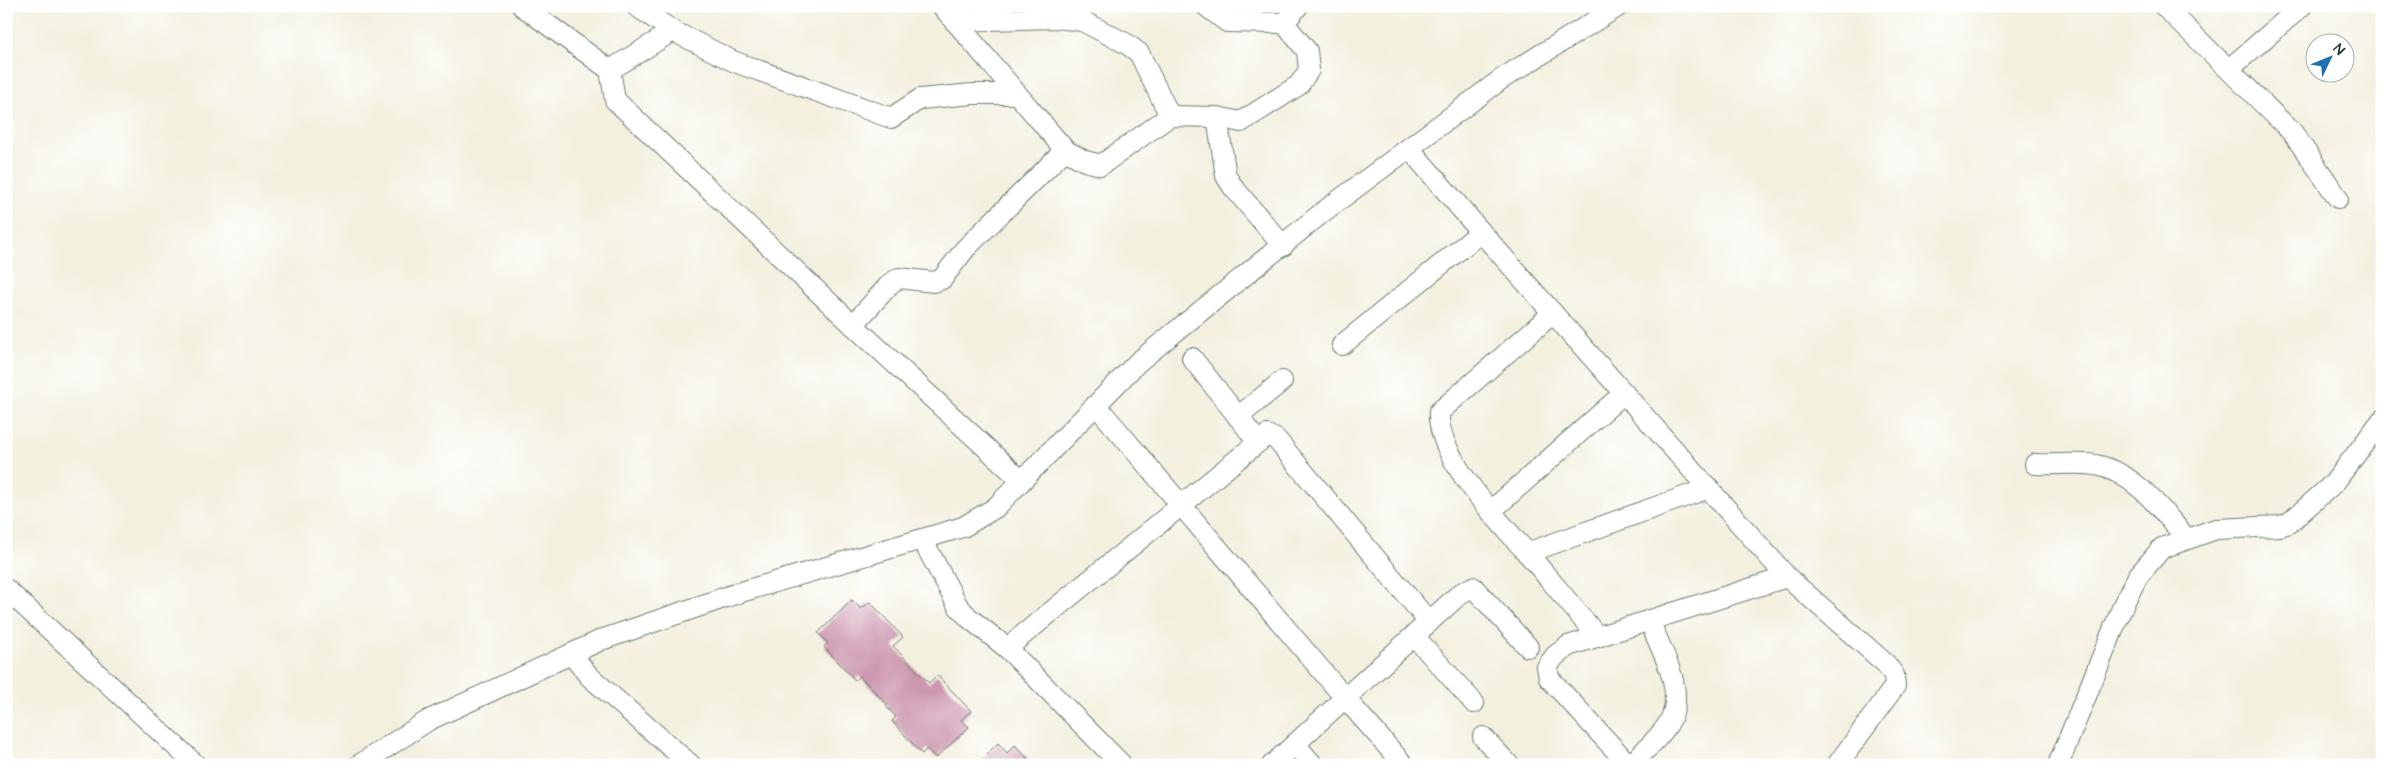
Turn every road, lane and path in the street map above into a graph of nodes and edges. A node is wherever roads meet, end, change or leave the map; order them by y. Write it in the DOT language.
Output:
graph roads {
  1 [pos="522,6"];
  2 [pos="636,6"];
  3 [pos="1206,6"];
  4 [pos="1298,6"];
  5 [pos="1620,6"];
  6 [pos="2164,6"];
  7 [pos="2302,6"];
  8 [pos="948,14"];
  9 [pos="1284,23"];
  10 [pos="673,31"];
  11 [pos="2229,69"];
  12 [pos="610,70"];
  13 [pos="1015,94"];
  14 [pos="1170,116"];
  15 [pos="1217,117"];
  16 [pos="1409,148"];
  17 [pos="1064,150"];
  18 [pos="2338,198"];
  19 [pos="1481,232"];
  20 [pos="1283,246"];
  21 [pos="1554,313"];
  22 [pos="853,325"];
  23 [pos="1342,345"];
  24 [pos="1192,358"];
  25 [pos="1282,381"];
  26 [pos="1624,393"];
  27 [pos="1096,405"];
  28 [pos="1238,417"];
  29 [pos="2382,420"];
  30 [pos="1257,441"];
  31 [pos="2035,464"];
  32 [pos="1021,480"];
  33 [pos="1709,488"];
  34 [pos="1182,503"];
  35 [pos="1491,511"];
  36 [pos="922,539"];
  37 [pos="2187,539"];
  38 [pos="1527,553"];
  39 [pos="1787,576"];
  40 [pos="6,589"];
  41 [pos="1649,620"];
  42 [pos="1429,622"];
  43 [pos="1414,636"];
  44 [pos="1598,637"];
  45 [pos="1007,648"];
  46 [pos="1528,648"];
  47 [pos="571,654"];
  48 [pos="1345,698"];
  49 [pos="1474,703"];
  50 [pos="1483,737"];
  51 [pos="1295,744"];
  52 [pos="1403,764"];
  53 [pos="196,765"];
  54 [pos="358,765"];
  55 [pos="691,765"];
  56 [pos="1122,765"];
  57 [pos="1272,765"];
  58 [pos="1313,765"];
  59 [pos="1509,765"];
  60 [pos="1630,765"];
  61 [pos="1837,765"];
  62 [pos="2058,765"];
  1 -- 12 [label="street"];
  2 -- 10 [label="street"];
  3 -- 9 [label="street"];
  4 -- 9 [label="street"];
  5 -- 16 [label="street"];
  6 -- 11 [label="street"];
  7 -- 11 [label="street"];
  8 -- 13 [label="street"];
  8 -- 14 [label="street"];
  9 -- 15 [label="street"];
  10 -- 12 [label="street"];
  10 -- 13 [label="street"];
  11 -- 18 [label="street"];
  12 -- 22 [label="street"];
  13 -- 17 [label="street"];
  14 -- 15 [label="street"];
  14 -- 17 [label="street"];
  15 -- 20 [label="street"];
  16 -- 19 [label="street"];
  16 -- 20 [label="street"];
  17 -- 22 [label="street"];
  19 -- 21 [label="street"];
  19 -- 23 [label="street"];
  20 -- 27 [label="street"];
  21 -- 26 [label="street"];
  21 -- 35 [label="street"];
  22 -- 32 [label="street"];
  24 -- 28 [label="street"];
  25 -- 28 [label="street"];
  26 -- 33 [label="street"];
  26 -- 35 [label="street"];
  27 -- 32 [label="street"];
  27 -- 34 [label="street"];
  28 -- 30 [label="street"];
  29 -- 37 [label="street"];
  30 -- 34 [label="street"];
  30 -- 42 [label="street"];
  31 -- 37 [label="street"];
  32 -- 36 [label="street"];
  33 -- 38 [label="street"];
  33 -- 39 [label="street"];
  34 -- 45 [label="street"];
  34 -- 48 [label="street"];
  35 -- 38 [label="street"];
  36 -- 45 [label="street"];
  36 -- 47 [label="street"];
  37 -- 62 [label="street"];
  38 -- 44 [label="street"];
  39 -- 41 [label="street"];
  39 -- 61 [label="street"];
  40 -- 53 [label="street"];
  41 -- 44 [label="street"];
  41 -- 60 [label="street"];
  42 -- 43 [label="street"];
  42 -- 46 [label="street"];
  43 -- 48 [label="street"];
  43 -- 49 [label="street"];
  44 -- 60 [label="street"];
  45 -- 56 [label="street"];
  47 -- 54 [label="street"];
  47 -- 55 [label="street"];
  48 -- 51 [label="street"];
  48 -- 52 [label="street"];
  50 -- 59 [label="street"];
  51 -- 57 [label="street"];
  51 -- 58 [label="street"];
}
